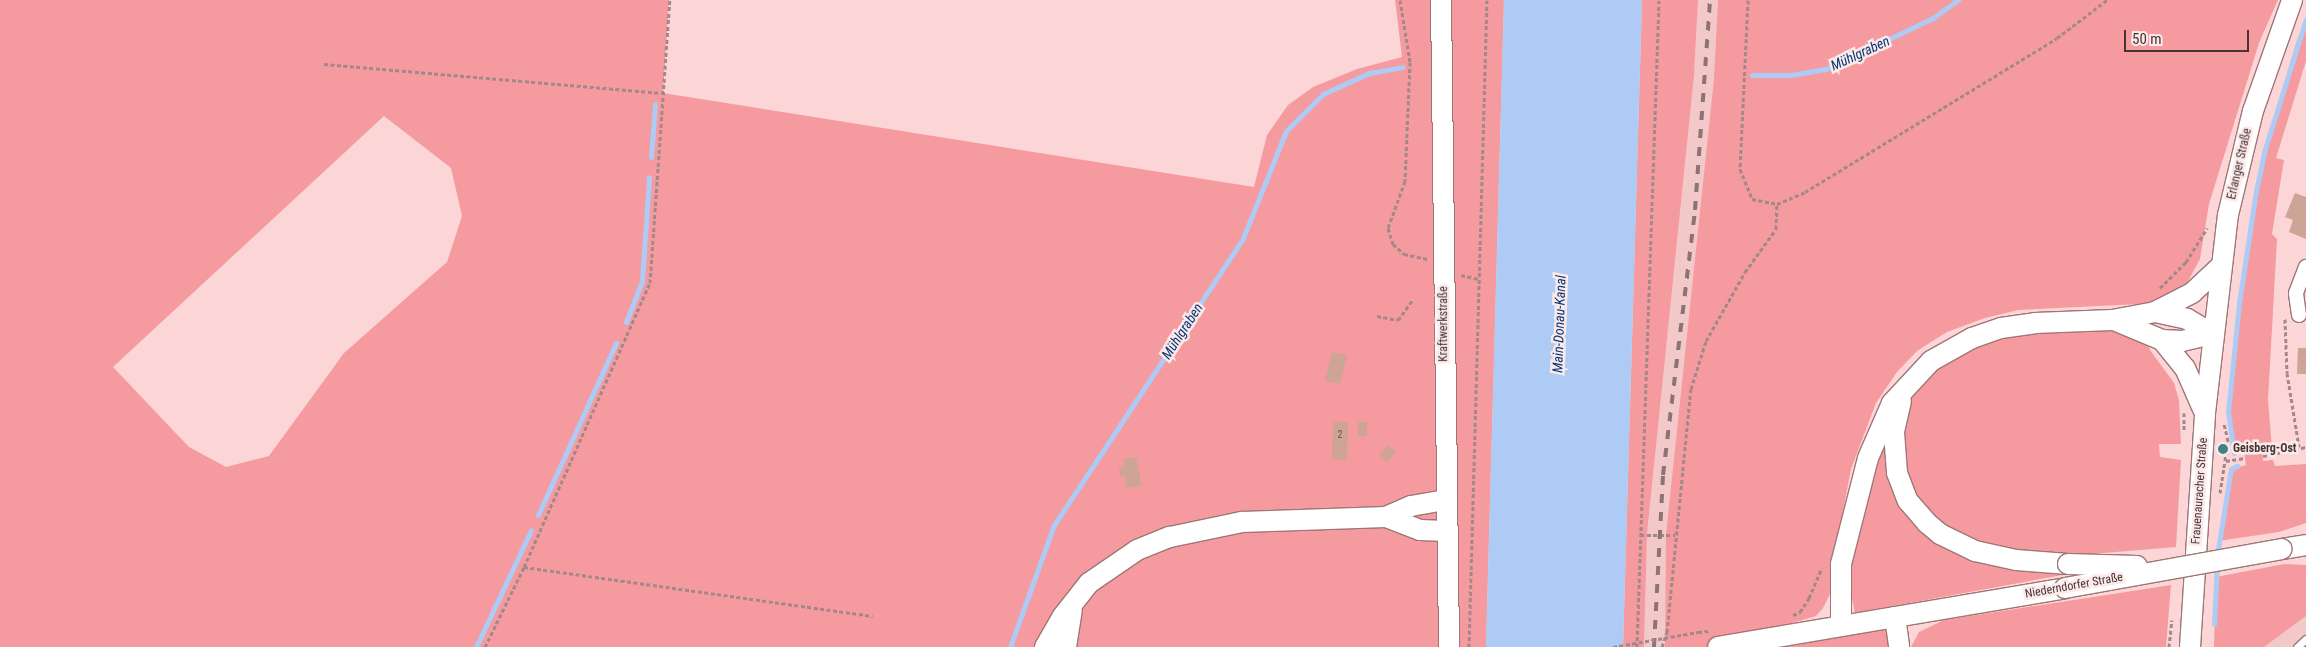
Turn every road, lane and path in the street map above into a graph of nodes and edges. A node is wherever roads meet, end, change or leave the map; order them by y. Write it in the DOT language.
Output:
graph roads {
  1 [pos="670,0"];
  2 [pos="1400,0"];
  3 [pos="1441,0"];
  4 [pos="1487,0"];
  5 [pos="1659,0"];
  6 [pos="1748,0"];
  7 [pos="2107,0"];
  8 [pos="2292,0"];
  9 [pos="324,64"];
  10 [pos="662,93"];
  11 [pos="1777,204"];
  12 [pos="2209,224"];
  13 [pos="1418,259"];
  14 [pos="2220,267"];
  15 [pos="2306,267"];
  16 [pos="2296,293"];
  17 [pos="1412,301"];
  18 [pos="2156,312"];
  19 [pos="2299,315"];
  20 [pos="1377,316"];
  21 [pos="2112,320"];
  22 [pos="2213,334"];
  23 [pos="2162,340"];
  24 [pos="1906,385"];
  25 [pos="2183,404"];
  26 [pos="2213,413"];
  27 [pos="2184,441"];
  28 [pos="2299,447"];
  29 [pos="2306,447"];
  30 [pos="2263,456"];
  31 [pos="2246,458"];
  32 [pos="2226,461"];
  33 [pos="1446,500"];
  34 [pos="2217,501"];
  35 [pos="1386,517"];
  36 [pos="1446,531"];
  37 [pos="1640,535"];
  38 [pos="1675,535"];
  39 [pos="2306,545"];
  40 [pos="2184,566"];
  41 [pos="524,567"];
  42 [pos="1074,601"];
  43 [pos="2172,614"];
  44 [pos="872,616"];
  45 [pos="1895,616"];
  46 [pos="1841,626"];
  47 [pos="1698,632"];
  48 [pos="2306,639"];
  49 [pos="485,647"];
  50 [pos="1045,647"];
  51 [pos="1066,647"];
  52 [pos="1449,647"];
  53 [pos="1469,647"];
  54 [pos="1613,647"];
  55 [pos="1637,647"];
  56 [pos="1662,647"];
  57 [pos="1718,647"];
  58 [pos="1899,647"];
  59 [pos="2169,647"];
  60 [pos="2190,647"];
  61 [pos="2296,647"];
  1 -- 10 [label="path"];
  2 -- 13 [label="path"];
  3 -- 33 [label="main road, Kraftwerkstraße"];
  4 -- 53 [label="path"];
  5 -- 37 [label="path"];
  6 -- 11 [label="path"];
  7 -- 11 [label="path"];
  8 -- 14 [label="main road, Erlanger Straße"];
  9 -- 10 [label="path"];
  10 -- 41 [label="path"];
  11 -- 38 [label="path"];
  12 -- 18 [label="path"];
  14 -- 18 [label="main road"];
  14 -- 22 [label="main road, Erlanger Straße"];
  15 -- 16 [label="street"];
  16 -- 19 [label="street"];
  16 -- 28 [label="path"];
  17 -- 20 [label="path"];
  18 -- 21 [label="main road"];
  18 -- 22 [label="main road"];
  21 -- 23 [label="main road"];
  21 -- 24 [label="main road"];
  22 -- 23 [label="main road"];
  22 -- 26 [label="main road, Frauenauracher Straße"];
  23 -- 26 [label="main road"];
  24 -- 40 [label="main road, bridge"];
  24 -- 46 [label="main road"];
  25 -- 27 [label="path"];
  26 -- 32 [label="path"];
  26 -- 60 [label="main road, Frauenauracher Straße"];
  28 -- 29 [label="path"];
  28 -- 30 [label="path"];
  31 -- 32 [label="path"];
  32 -- 34 [label="path"];
  33 -- 35 [label="main road"];
  33 -- 36 [label="main road, Kraftwerkstraße"];
  35 -- 36 [label="main road"];
  35 -- 42 [label="main road"];
  36 -- 52 [label="main road, Kraftwerkstraße"];
  37 -- 38 [label="path"];
  37 -- 55 [label="path"];
  38 -- 56 [label="path"];
  39 -- 40 [label="main road, Niederndorfer Straße, bridge"];
  40 -- 45 [label="main road, Niederndorfer Straße, bridge"];
  41 -- 44 [label="path"];
  41 -- 49 [label="path"];
  42 -- 50 [label="main road"];
  42 -- 51 [label="main road"];
  43 -- 59 [label="path"];
  45 -- 46 [label="main road, Niederndorfer Straße"];
  45 -- 58 [label="main road"];
  46 -- 57 [label="main road, Niederndorfer Straße"];
  47 -- 54 [label="path, bridge"];
  48 -- 61 [label="lane"];
}
